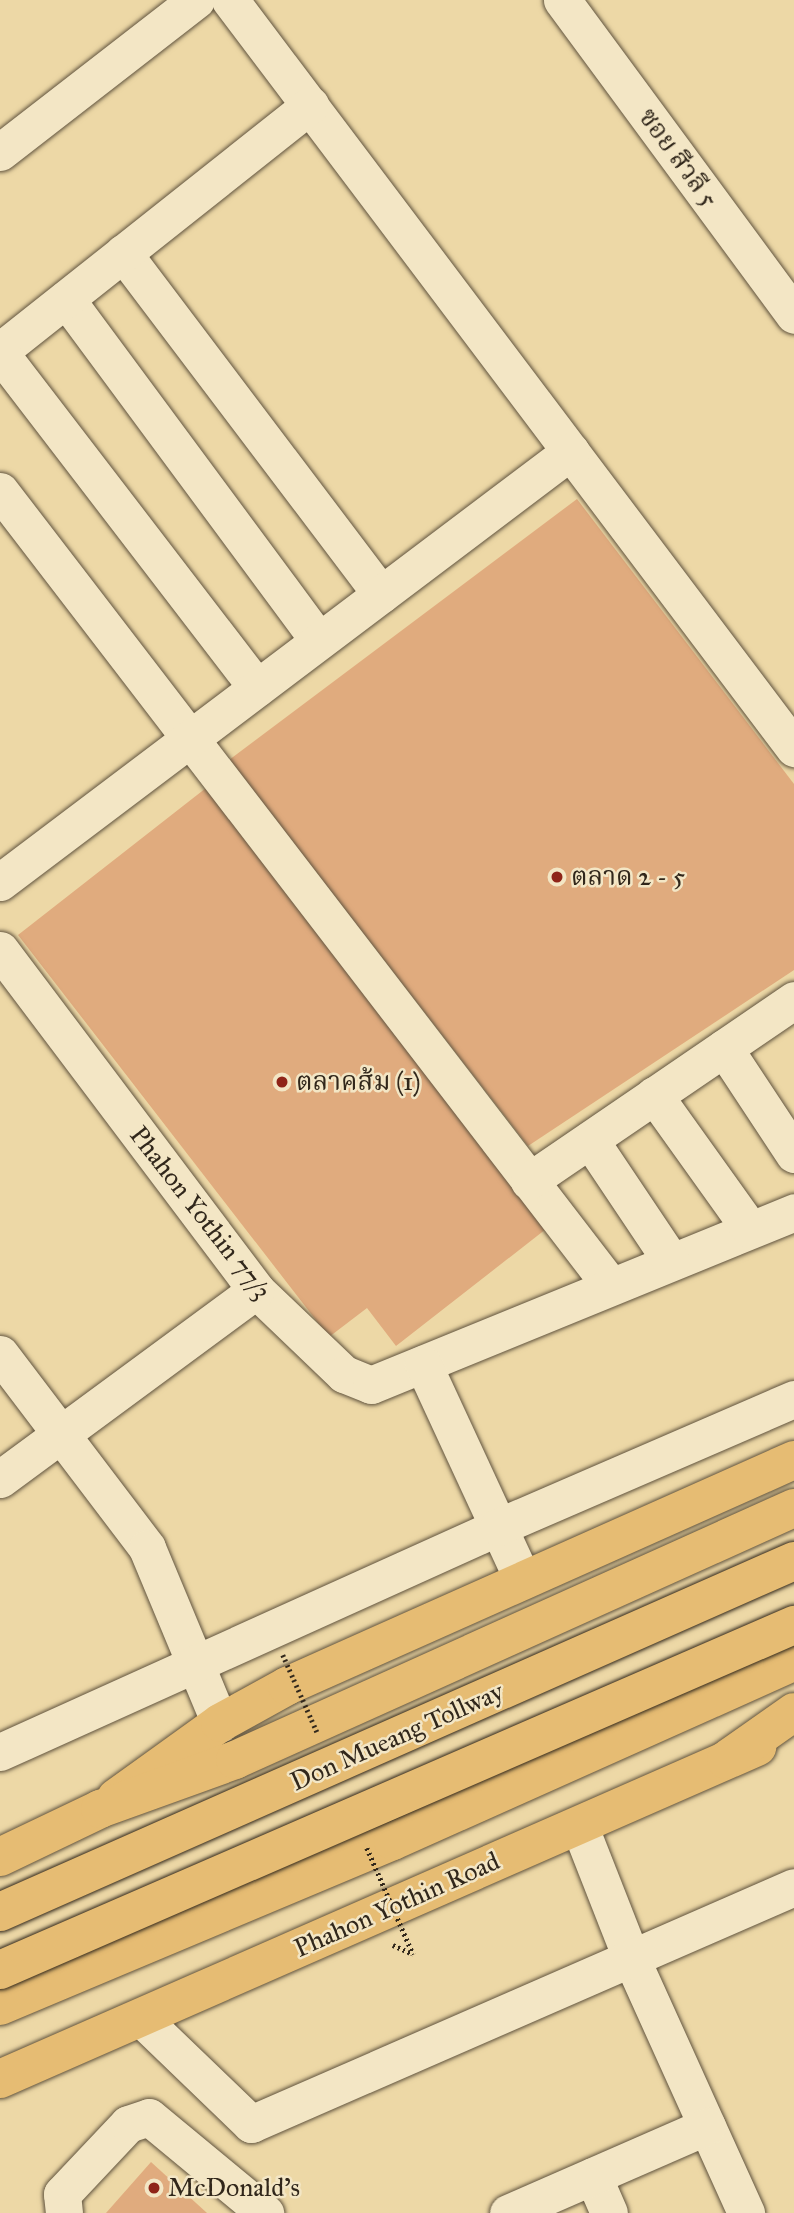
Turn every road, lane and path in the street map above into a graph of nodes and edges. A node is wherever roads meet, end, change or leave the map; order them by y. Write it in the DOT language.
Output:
graph roads {
  1 [pos="196,0"];
  2 [pos="230,0"];
  3 [pos="562,0"];
  4 [pos="310,105"];
  5 [pos="5,138"];
  6 [pos="123,253"];
  7 [pos="66,299"];
  8 [pos="794,315"];
  9 [pos="0,352"];
  10 [pos="570,451"];
  11 [pos="0,491"];
  12 [pos="381,594"];
  13 [pos="319,641"];
  14 [pos="257,688"];
  15 [pos="189,739"];
  16 [pos="794,748"];
  17 [pos="0,882"];
  18 [pos="0,950"];
  19 [pos="789,1015"];
  20 [pos="724,1048"];
  21 [pos="654,1095"];
  22 [pos="590,1140"];
  23 [pos="794,1154"];
  24 [pos="529,1181"];
  25 [pos="794,1212"];
  26 [pos="750,1229"];
  27 [pos="671,1261"];
  28 [pos="610,1285"];
  29 [pos="256,1290"];
  30 [pos="0,1354"];
  31 [pos="424,1364"];
  32 [pos="794,1399"];
  33 [pos="59,1433"];
  34 [pos="794,1460"];
  35 [pos="0,1479"];
  36 [pos="794,1508"];
  37 [pos="498,1527"];
  38 [pos="794,1561"];
  39 [pos="523,1580"];
  40 [pos="794,1625"];
  41 [pos="794,1662"];
  42 [pos="195,1665"];
  43 [pos="794,1712"];
  44 [pos="220,1723"];
  45 [pos="794,1731"];
  46 [pos="0,1752"];
  47 [pos="726,1760"];
  48 [pos="100,1809"];
  49 [pos="579,1825"];
  50 [pos="0,1857"];
  51 [pos="794,1887"];
  52 [pos="0,1912"];
  53 [pos="631,1958"];
  54 [pos="0,1969"];
  55 [pos="0,2006"];
  56 [pos="141,2018"];
  57 [pos="0,2079"];
  58 [pos="707,2126"];
  59 [pos="593,2176"];
  60 [pos="64,2213"];
  61 [pos="265,2213"];
  62 [pos="508,2213"];
  63 [pos="609,2213"];
  64 [pos="746,2213"];
  1 -- 5 [label="street"];
  2 -- 4 [label="street"];
  3 -- 8 [label="street, ซอย สีวลี 5"];
  4 -- 6 [label="street"];
  4 -- 10 [label="street"];
  6 -- 7 [label="street"];
  6 -- 12 [label="street"];
  7 -- 9 [label="street"];
  7 -- 13 [label="street"];
  9 -- 14 [label="street"];
  10 -- 12 [label="street"];
  10 -- 16 [label="street"];
  11 -- 15 [label="street"];
  12 -- 13 [label="street"];
  13 -- 14 [label="street"];
  14 -- 15 [label="street"];
  15 -- 17 [label="street"];
  15 -- 24 [label="street"];
  18 -- 29 [label="street, Phahon Yothin 77/3"];
  19 -- 20 [label="street"];
  20 -- 21 [label="street"];
  20 -- 23 [label="street"];
  21 -- 22 [label="street"];
  21 -- 26 [label="street"];
  22 -- 24 [label="street"];
  22 -- 27 [label="street"];
  24 -- 28 [label="street"];
  25 -- 26 [label="street, Phahon Yothin 77/3"];
  26 -- 27 [label="street, Phahon Yothin 77/3"];
  27 -- 28 [label="street, Phahon Yothin 77/3"];
  28 -- 31 [label="street, Phahon Yothin 77/3"];
  29 -- 31 [label="street, Phahon Yothin 77/3"];
  29 -- 33 [label="street"];
  30 -- 33 [label="street"];
  31 -- 37 [label="street"];
  32 -- 37 [label="street"];
  33 -- 35 [label="street"];
  33 -- 42 [label="street"];
  34 -- 39 [label="main road"];
  36 -- 48 [label="main road"];
  37 -- 39 [label="street"];
  37 -- 42 [label="street"];
  38 -- 52 [label="main road, Don Mueang Tollway, bridge"];
  39 -- 44 [label="main road"];
  40 -- 54 [label="main road, Don Mueang Tollway, bridge"];
  41 -- 55 [label="main road"];
  42 -- 44 [label="street"];
  42 -- 46 [label="street"];
  43 -- 47 [label="main road"];
  44 -- 48 [label="main road"];
  45 -- 47 [label="main road, Phahon Yothin Road"];
  47 -- 49 [label="main road, Phahon Yothin Road"];
  48 -- 50 [label="main road"];
  49 -- 53 [label="street"];
  49 -- 56 [label="main road, Phahon Yothin Road"];
  51 -- 53 [label="street"];
  53 -- 56 [label="street"];
  53 -- 58 [label="street"];
  56 -- 57 [label="main road, Phahon Yothin Road"];
  58 -- 59 [label="street"];
  58 -- 64 [label="street"];
  59 -- 62 [label="street"];
  59 -- 63 [label="street"];
  60 -- 61 [label="street"];
}
